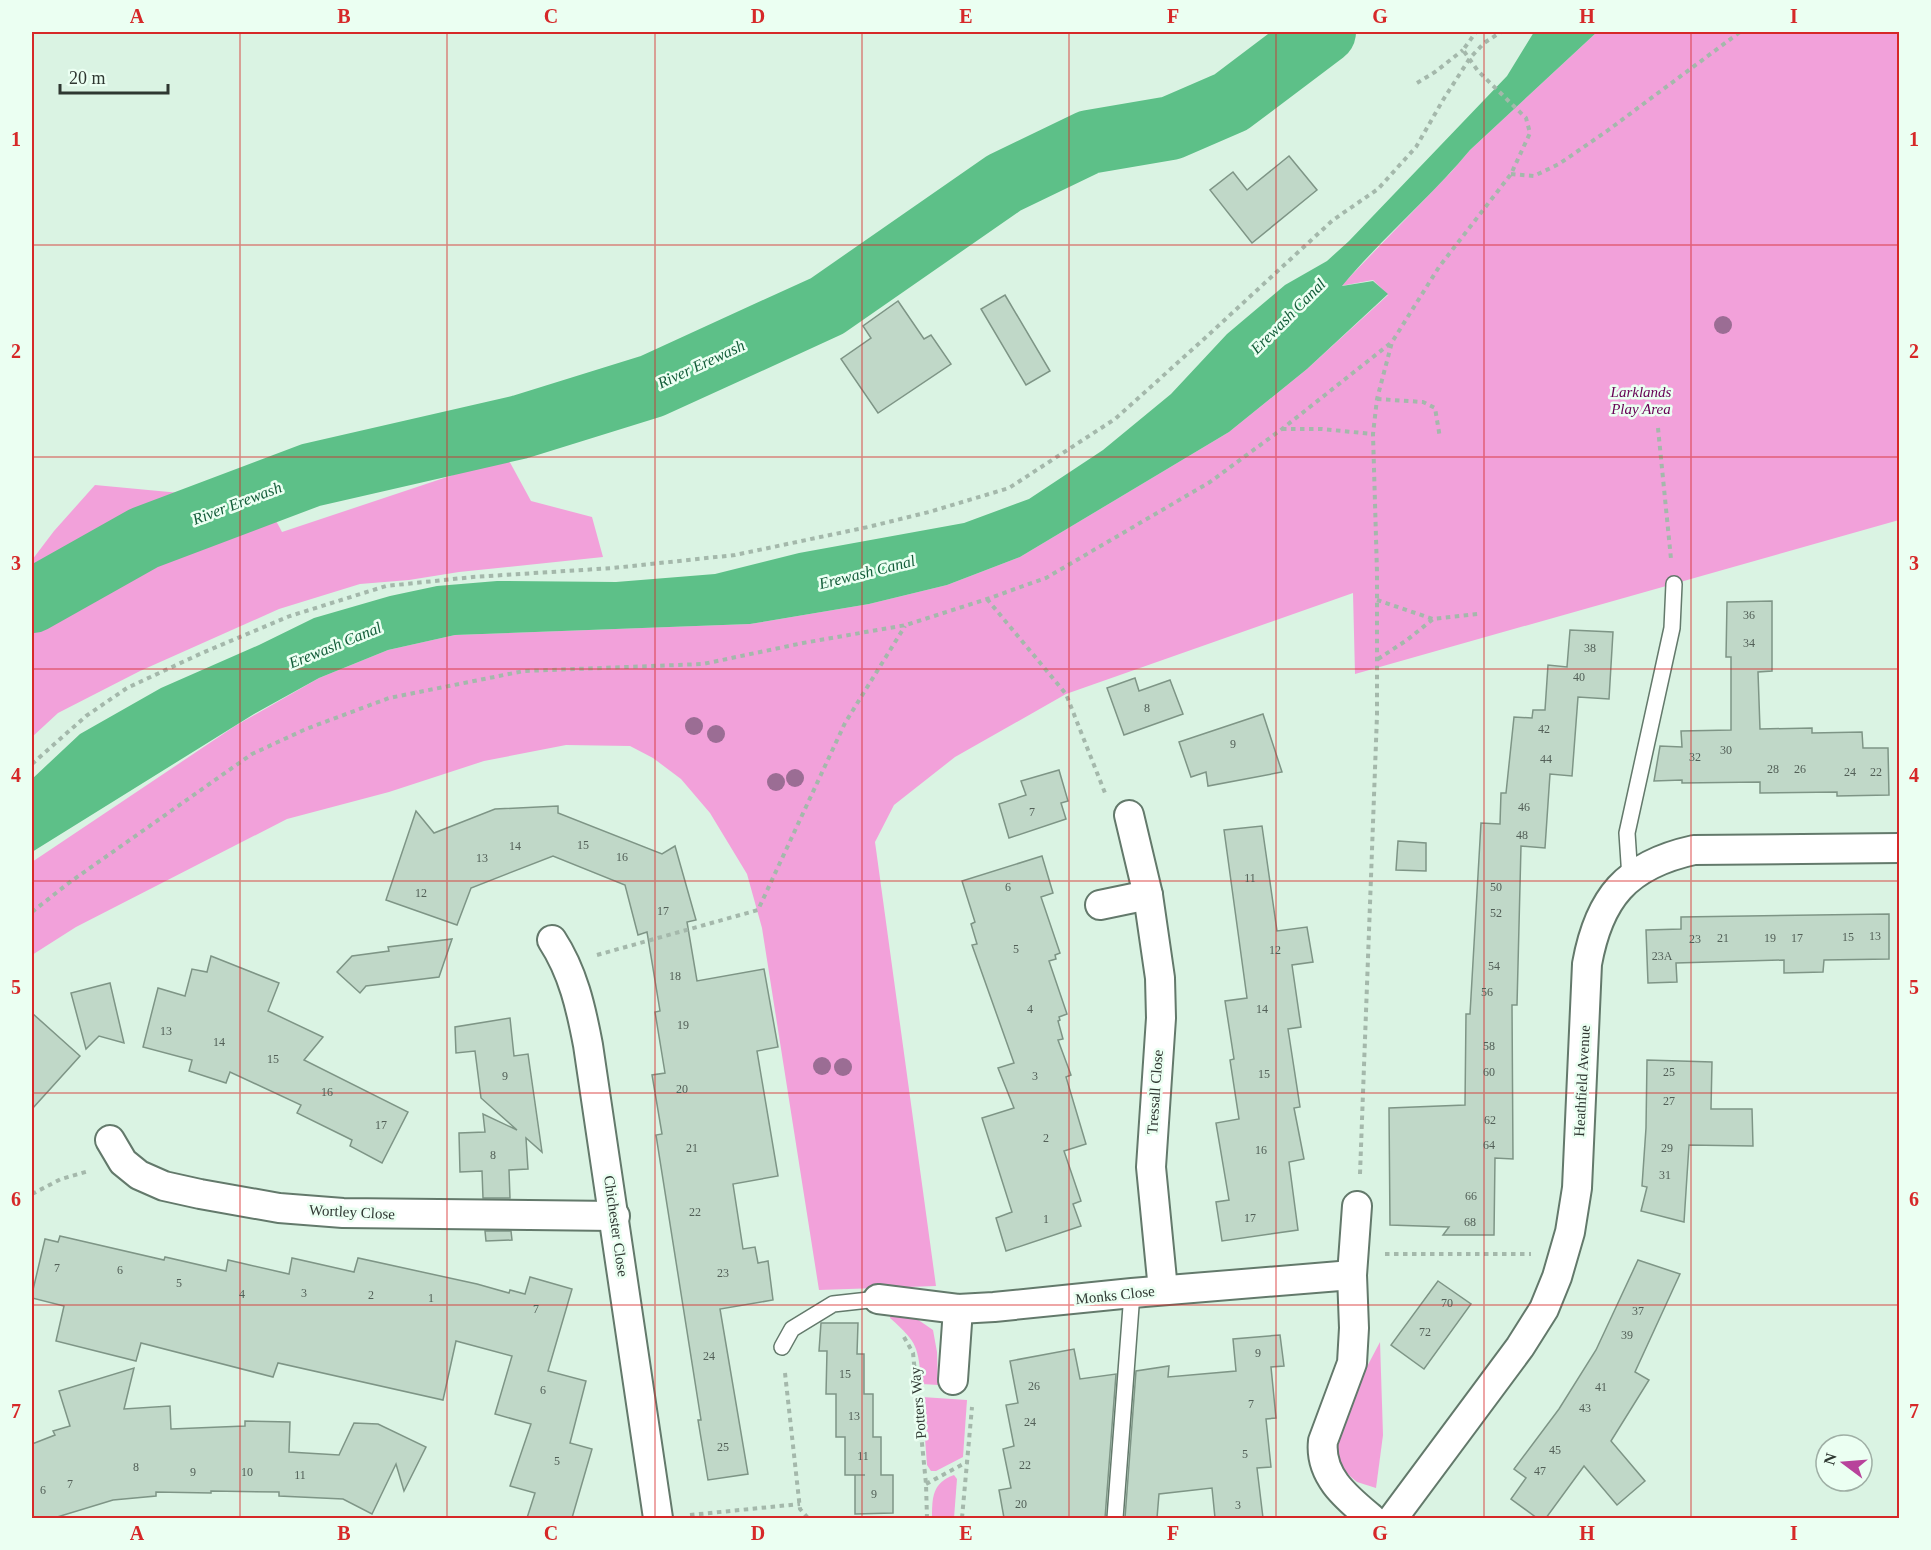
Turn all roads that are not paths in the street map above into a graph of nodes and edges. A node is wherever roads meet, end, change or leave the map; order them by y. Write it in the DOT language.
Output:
graph roads {
  1 [pos="1674,584"];
  2 [pos="1129,815"];
  3 [pos="1899,848"];
  4 [pos="1630,878"];
  5 [pos="1148,895"];
  6 [pos="1100,905"];
  7 [pos="559,951"];
  8 [pos="117,1151"];
  9 [pos="1357,1206"];
  10 [pos="615,1216"];
  11 [pos="1353,1265"];
  12 [pos="1163,1290"];
  13 [pos="1132,1293"];
  14 [pos="878,1299"];
  15 [pos="958,1309"];
  16 [pos="782,1347"];
  17 [pos="953,1380"];
  18 [pos="658,1518"];
  19 [pos="1114,1518"];
  20 [pos="1389,1518"];
  1 -- 4 [label="lane"];
  2 -- 5 [label="street, Tressall Close"];
  3 -- 4 [label="street, Heathfield Avenue"];
  4 -- 20 [label="street, Heathfield Avenue"];
  5 -- 6 [label="street"];
  5 -- 12 [label="street, Tressall Close"];
  7 -- 10 [label="street, Chichester Close"];
  8 -- 10 [label="street, Wortley Close"];
  9 -- 11 [label="street"];
  10 -- 18 [label="street, Chichester Close"];
  11 -- 12 [label="street, Monks Close"];
  11 -- 20 [label="street"];
  12 -- 13 [label="street, Monks Close"];
  13 -- 15 [label="street, Monks Close"];
  13 -- 19 [label="lane"];
  14 -- 15 [label="street, Monks Close"];
  14 -- 16 [label="lane"];
  15 -- 17 [label="street"];
}
